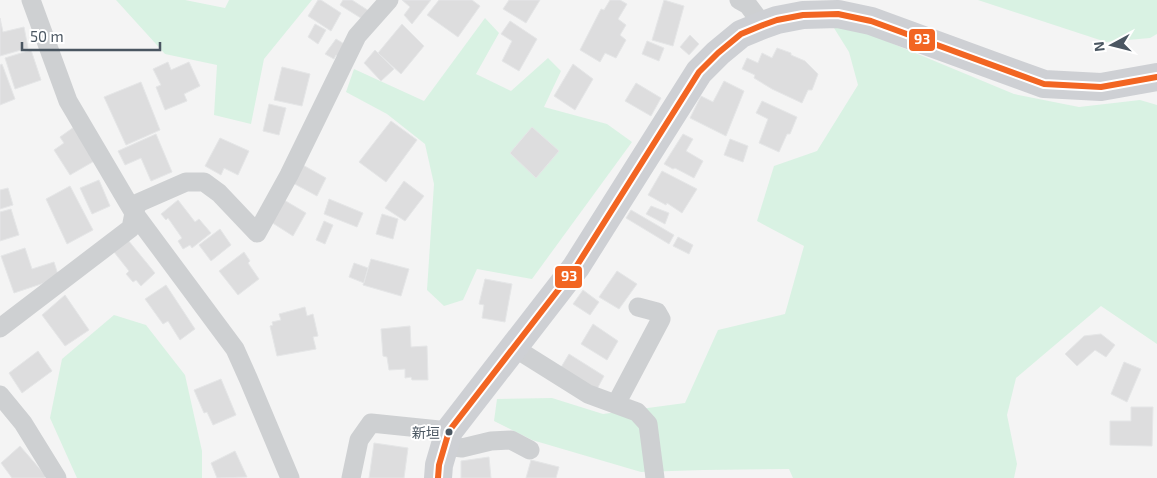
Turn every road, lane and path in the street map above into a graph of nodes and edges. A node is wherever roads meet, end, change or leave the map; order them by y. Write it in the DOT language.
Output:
graph roads {
  1 [pos="31,0"];
  2 [pos="389,0"];
  3 [pos="739,0"];
  4 [pos="763,25"];
  5 [pos="1157,76"];
  6 [pos="134,213"];
  7 [pos="638,306"];
  8 [pos="0,328"];
  9 [pos="514,347"];
  10 [pos="0,395"];
  11 [pos="616,404"];
  12 [pos="447,438"];
  13 [pos="530,450"];
  14 [pos="57,478"];
  15 [pos="290,478"];
  16 [pos="351,478"];
  17 [pos="438,478"];
  18 [pos="655,478"];
  1 -- 6 [label="street"];
  2 -- 6 [label="street"];
  3 -- 4 [label="street"];
  4 -- 5 [label="main road"];
  4 -- 9 [label="main road"];
  6 -- 8 [label="street"];
  6 -- 15 [label="street"];
  7 -- 11 [label="street"];
  9 -- 11 [label="street"];
  9 -- 12 [label="main road"];
  10 -- 14 [label="street"];
  11 -- 18 [label="street"];
  12 -- 13 [label="street"];
  12 -- 16 [label="street"];
  12 -- 17 [label="main road"];
}
